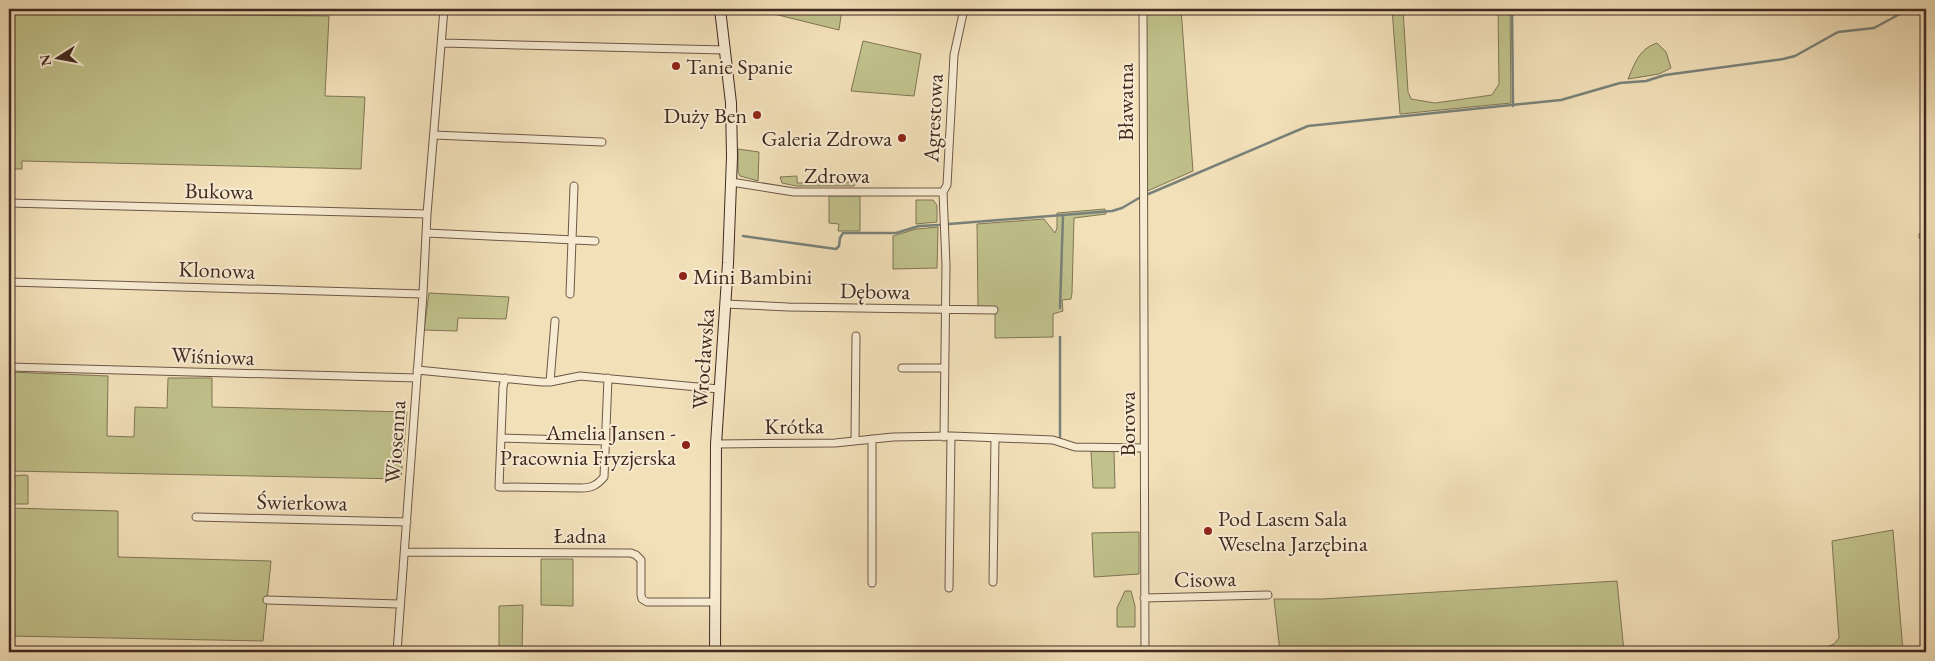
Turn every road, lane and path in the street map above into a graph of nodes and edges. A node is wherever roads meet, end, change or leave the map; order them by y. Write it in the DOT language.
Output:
graph roads {
  1 [pos="444,9"];
  2 [pos="720,9"];
  3 [pos="964,9"];
  4 [pos="1143,9"];
  5 [pos="442,43"];
  6 [pos="725,50"];
  7 [pos="434,135"];
  8 [pos="602,142"];
  9 [pos="731,182"];
  10 [pos="574,186"];
  11 [pos="943,192"];
  12 [pos="1142,196"];
  13 [pos="9,203"];
  14 [pos="428,214"];
  15 [pos="427,233"];
  16 [pos="572,240"];
  17 [pos="595,241"];
  18 [pos="9,282"];
  19 [pos="423,294"];
  20 [pos="570,294"];
  21 [pos="726,304"];
  22 [pos="946,309"];
  23 [pos="994,310"];
  24 [pos="555,321"];
  25 [pos="856,336"];
  26 [pos="9,367"];
  27 [pos="902,368"];
  28 [pos="944,368"];
  29 [pos="417,374"];
  30 [pos="505,378"];
  31 [pos="608,378"];
  32 [pos="550,382"];
  33 [pos="719,389"];
  34 [pos="948,436"];
  35 [pos="501,438"];
  36 [pos="995,438"];
  37 [pos="872,439"];
  38 [pos="606,441"];
  39 [pos="855,441"];
  40 [pos="716,444"];
  41 [pos="1144,448"];
  42 [pos="196,517"];
  43 [pos="407,522"];
  44 [pos="405,552"];
  45 [pos="992,582"];
  46 [pos="872,583"];
  47 [pos="948,588"];
  48 [pos="1268,595"];
  49 [pos="1144,598"];
  50 [pos="267,600"];
  51 [pos="715,602"];
  52 [pos="399,604"];
  53 [pos="397,652"];
  54 [pos="715,652"];
  55 [pos="1145,652"];
  1 -- 5 [label="street, Wiosenna"];
  2 -- 6 [label="street, Wrocławska"];
  3 -- 11 [label="street, Agrestowa"];
  4 -- 12 [label="street, Bławatna"];
  5 -- 6 [label="street"];
  5 -- 7 [label="street, Wiosenna"];
  6 -- 9 [label="street, Wrocławska"];
  7 -- 8 [label="street"];
  7 -- 14 [label="street, Wiosenna"];
  9 -- 11 [label="street, Zdrowa"];
  9 -- 21 [label="street, Wrocławska"];
  10 -- 16 [label="street"];
  11 -- 22 [label="street, Agrestowa"];
  12 -- 41 [label="street, Borowa"];
  13 -- 14 [label="street, Bukowa"];
  14 -- 15 [label="street, Wiosenna"];
  15 -- 16 [label="street"];
  15 -- 19 [label="street, Wiosenna"];
  16 -- 17 [label="street"];
  16 -- 20 [label="street"];
  18 -- 19 [label="street, Klonowa"];
  19 -- 29 [label="street, Wiosenna"];
  21 -- 22 [label="street, Dębowa"];
  21 -- 33 [label="street, Wrocławska"];
  22 -- 23 [label="street, Dębowa"];
  22 -- 28 [label="street"];
  24 -- 32 [label="street"];
  25 -- 39 [label="street"];
  26 -- 29 [label="street, Wiśniowa"];
  27 -- 28 [label="street"];
  28 -- 34 [label="street"];
  29 -- 30 [label="street, Wiśniowa"];
  29 -- 43 [label="street, Wiosenna"];
  30 -- 32 [label="street, Wiśniowa"];
  30 -- 35 [label="street"];
  31 -- 32 [label="street, Wiśniowa"];
  31 -- 33 [label="street, Wiśniowa"];
  31 -- 38 [label="street"];
  33 -- 40 [label="street, Wrocławska"];
  34 -- 36 [label="street, Krótka"];
  34 -- 37 [label="street, Krótka"];
  34 -- 47 [label="street"];
  35 -- 38 [label="street"];
  35 -- 38 [label="street"];
  36 -- 41 [label="street, Krótka"];
  36 -- 45 [label="street"];
  37 -- 39 [label="street, Krótka"];
  37 -- 46 [label="street"];
  39 -- 40 [label="street, Krótka"];
  40 -- 51 [label="street, Wrocławska"];
  41 -- 49 [label="street, Borowa"];
  42 -- 43 [label="street, Świerkowa"];
  43 -- 44 [label="street, Wiosenna"];
  44 -- 51 [label="street, Ładna"];
  44 -- 52 [label="street, Wiosenna"];
  48 -- 49 [label="street, Cisowa"];
  49 -- 55 [label="street, Borowa"];
  50 -- 52 [label="street"];
  51 -- 54 [label="street, Wrocławska"];
  52 -- 53 [label="street, Wiosenna"];
}
